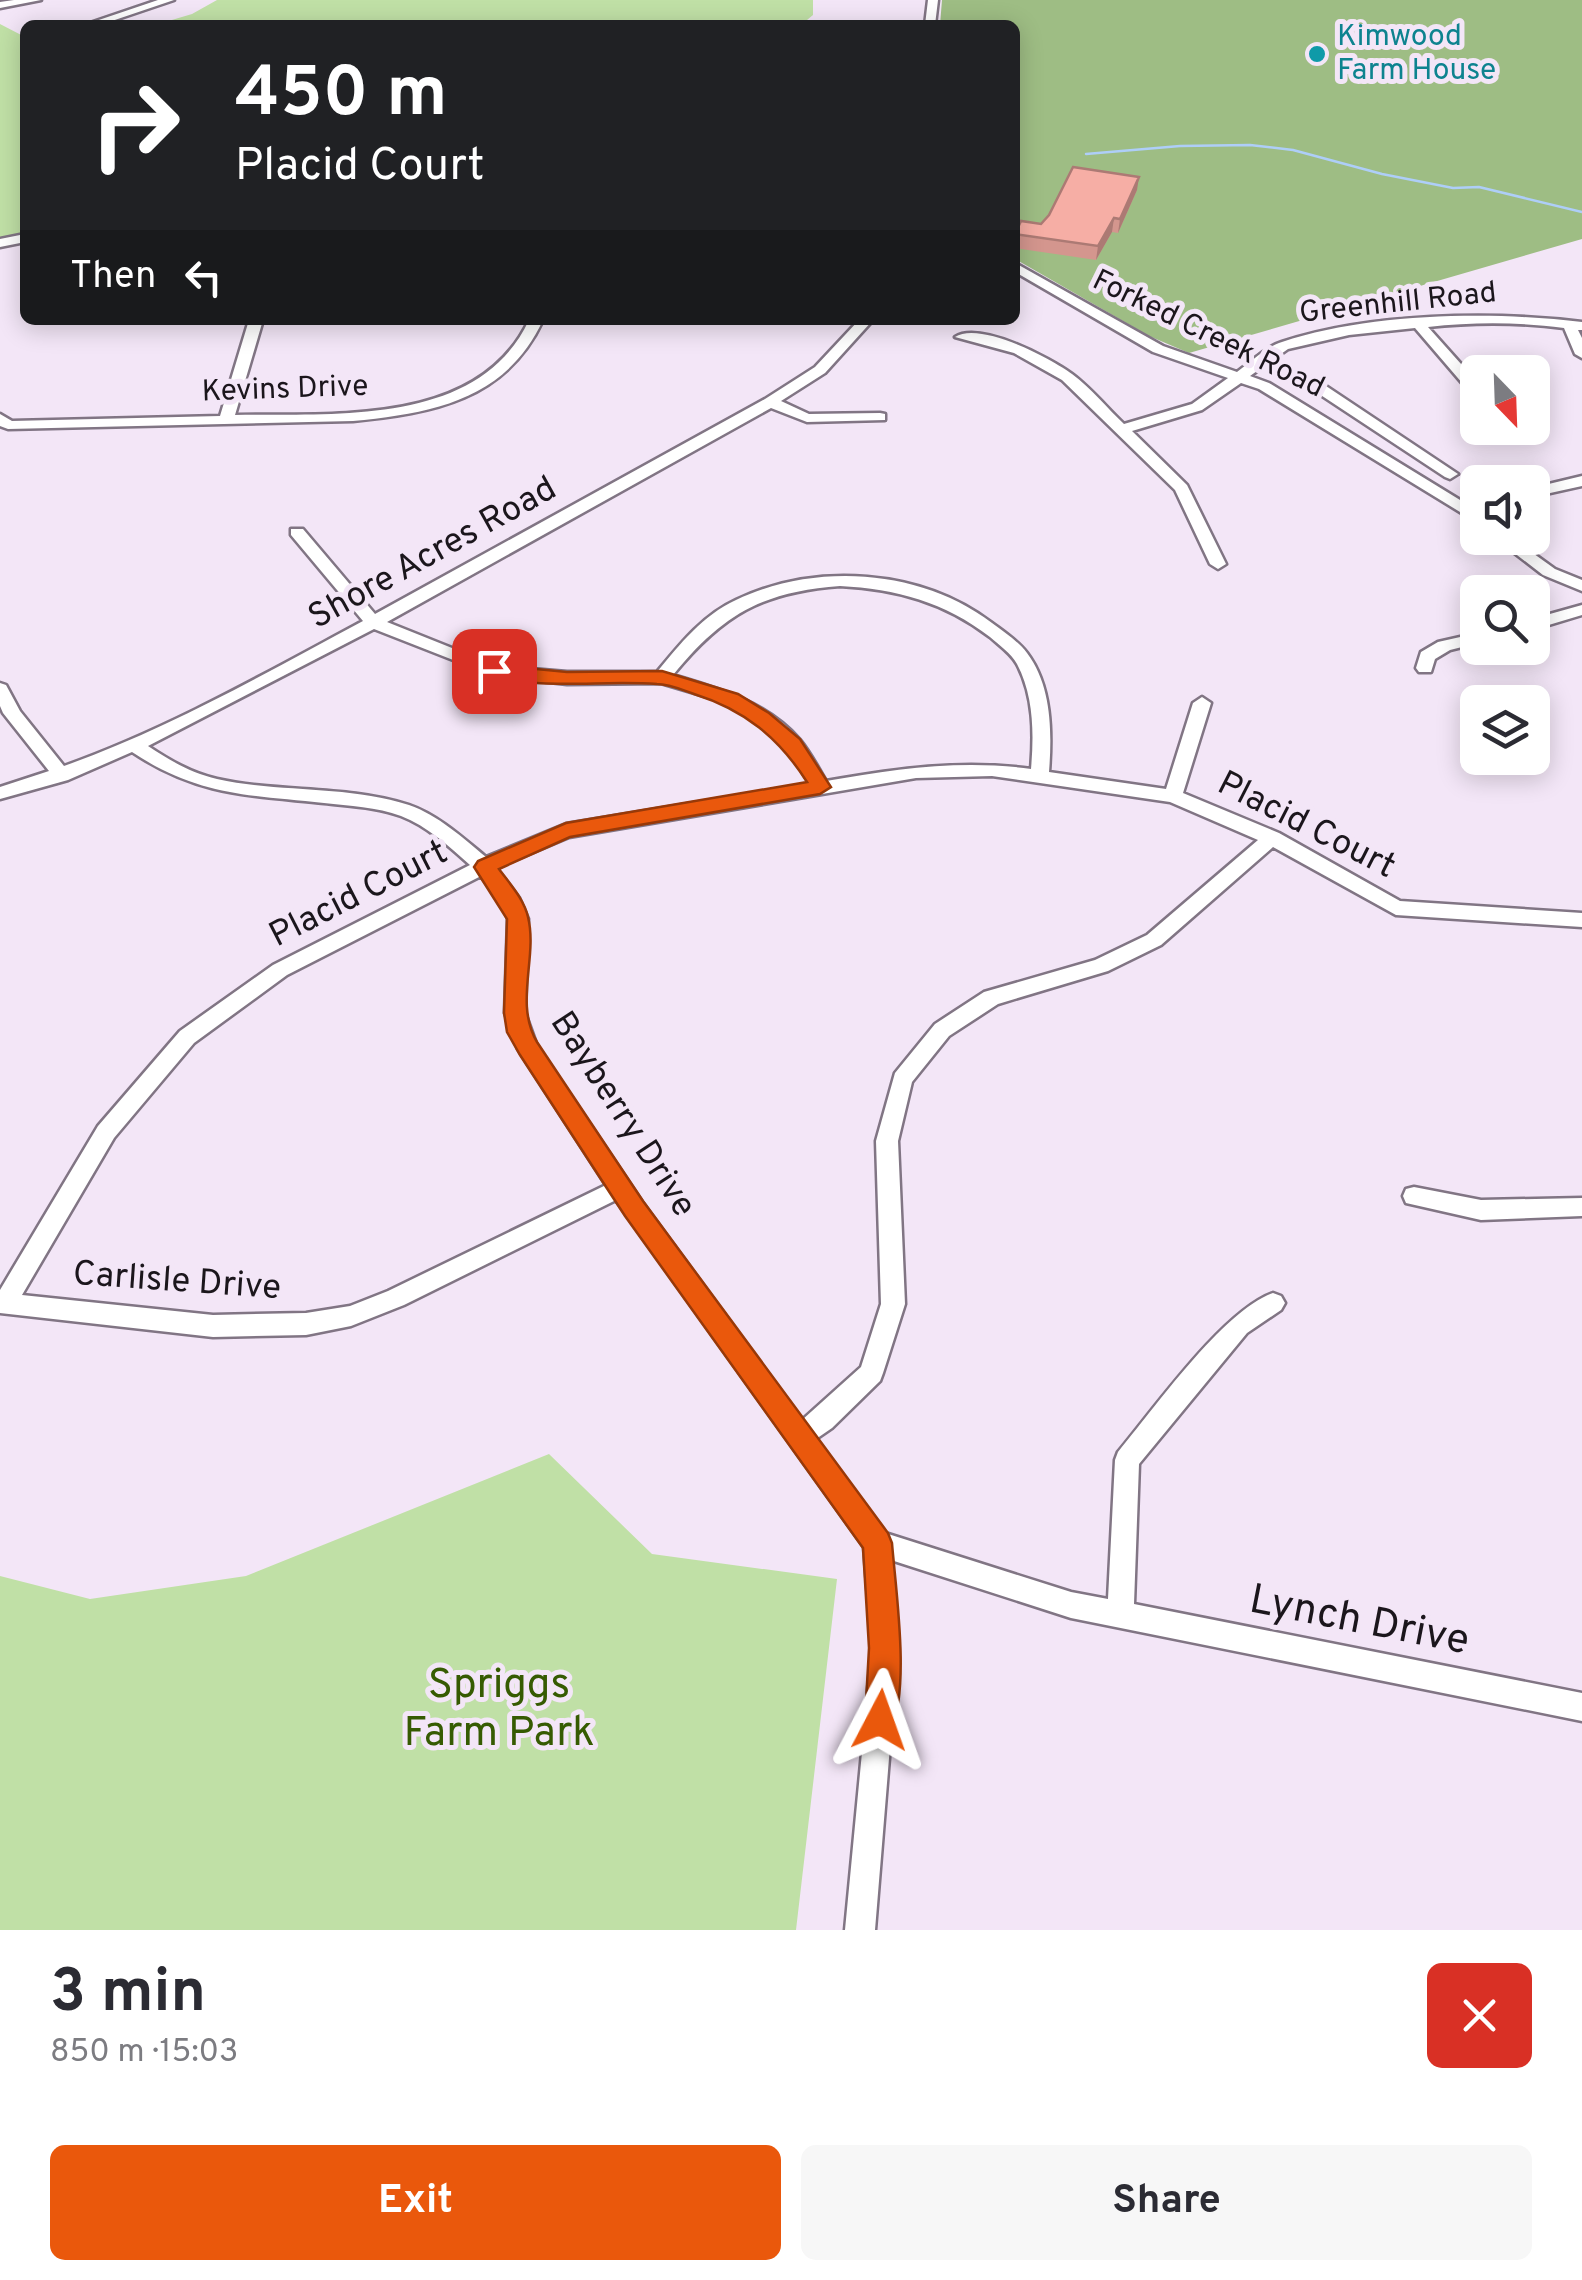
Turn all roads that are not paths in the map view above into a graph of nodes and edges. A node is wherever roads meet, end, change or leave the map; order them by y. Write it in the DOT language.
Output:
graph roads {
  1 [pos="36,0"];
  2 [pos="168,0"];
  3 [pos="0,5"];
  4 [pos="105,20"];
  5 [pos="1020,270"];
  6 [pos="1419,324"];
  7 [pos="254,325"];
  8 [pos="534,325"];
  9 [pos="861,325"];
  10 [pos="1576,325"];
  11 [pos="962,337"];
  12 [pos="1582,354"];
  13 [pos="1460,372"];
  14 [pos="1239,378"];
  15 [pos="1309,382"];
  16 [pos="770,402"];
  17 [pos="880,417"];
  18 [pos="0,418"];
  19 [pos="226,420"];
  20 [pos="1124,429"];
  21 [pos="1393,436"];
  22 [pos="1365,446"];
  23 [pos="1450,474"];
  24 [pos="1582,481"];
  25 [pos="1550,489"];
  26 [pos="1460,502"];
  27 [pos="297,532"];
  28 [pos="1526,555"];
  29 [pos="1218,564"];
  30 [pos="1582,586"];
  31 [pos="1582,610"];
  32 [pos="1550,620"];
  33 [pos="374,622"];
  34 [pos="1460,642"];
  35 [pos="1426,668"];
  36 [pos="662,677"];
  37 [pos="0,689"];
  38 [pos="1202,703"];
  39 [pos="137,747"];
  40 [pos="62,776"];
  41 [pos="1039,778"];
  42 [pos="820,787"];
  43 [pos="0,794"];
  44 [pos="1174,796"];
  45 [pos="1272,838"];
  46 [pos="485,867"];
  47 [pos="1582,920"];
  48 [pos="620,1188"];
  49 [pos="1414,1196"];
  50 [pos="1582,1206"];
  51 [pos="1273,1303"];
  52 [pos="2,1304"];
  53 [pos="801,1435"];
  54 [pos="878,1543"];
  55 [pos="1120,1616"];
  56 [pos="1582,1707"];
  57 [pos="860,1930"];
  1 -- 3 [label="street"];
  2 -- 4 [label="street"];
  5 -- 14 [label="street, Forked Creek Road"];
  6 -- 10 [label="street, Greenhill Road"];
  6 -- 13 [label="street"];
  6 -- 14 [label="street, Greenhill Road"];
  7 -- 19 [label="street"];
  8 -- 19 [label="street, Kevins Drive"];
  9 -- 16 [label="street, Shore Acres Road"];
  10 -- 12 [label="street"];
  11 -- 20 [label="street"];
  14 -- 20 [label="street, Greenhill Road"];
  14 -- 22 [label="street, Forked Creek Road"];
  15 -- 21 [label="street"];
  16 -- 17 [label="street"];
  16 -- 33 [label="street, Shore Acres Road"];
  18 -- 19 [label="street, Kevins Drive"];
  20 -- 29 [label="street"];
  21 -- 22 [label="street"];
  21 -- 23 [label="street"];
  22 -- 26 [label="street, Forked Creek Road"];
  24 -- 25 [label="street"];
  27 -- 33 [label="street"];
  28 -- 30 [label="street"];
  31 -- 32 [label="street"];
  33 -- 36 [label="street"];
  33 -- 39 [label="street, Shore Acres Road"];
  34 -- 35 [label="street"];
  36 -- 41 [label="street"];
  36 -- 42 [label="street"];
  37 -- 40 [label="street"];
  38 -- 44 [label="street"];
  39 -- 40 [label="street, Shore Acres Road"];
  39 -- 46 [label="street, Bayberry Drive"];
  40 -- 43 [label="street, Shore Acres Road"];
  41 -- 42 [label="street, Placid Court"];
  41 -- 44 [label="street, Placid Court"];
  42 -- 46 [label="street, Placid Court"];
  44 -- 45 [label="street, Placid Court"];
  45 -- 47 [label="street, Placid Court"];
  45 -- 53 [label="street"];
  46 -- 48 [label="street, Bayberry Drive"];
  46 -- 52 [label="street, Placid Court"];
  48 -- 52 [label="street, Carlisle Drive"];
  48 -- 53 [label="street, Bayberry Drive"];
  49 -- 50 [label="street"];
  51 -- 55 [label="street"];
  53 -- 54 [label="street, Bayberry Drive"];
  54 -- 55 [label="street"];
  54 -- 57 [label="street"];
  55 -- 56 [label="street, Lynch Drive"];
}
